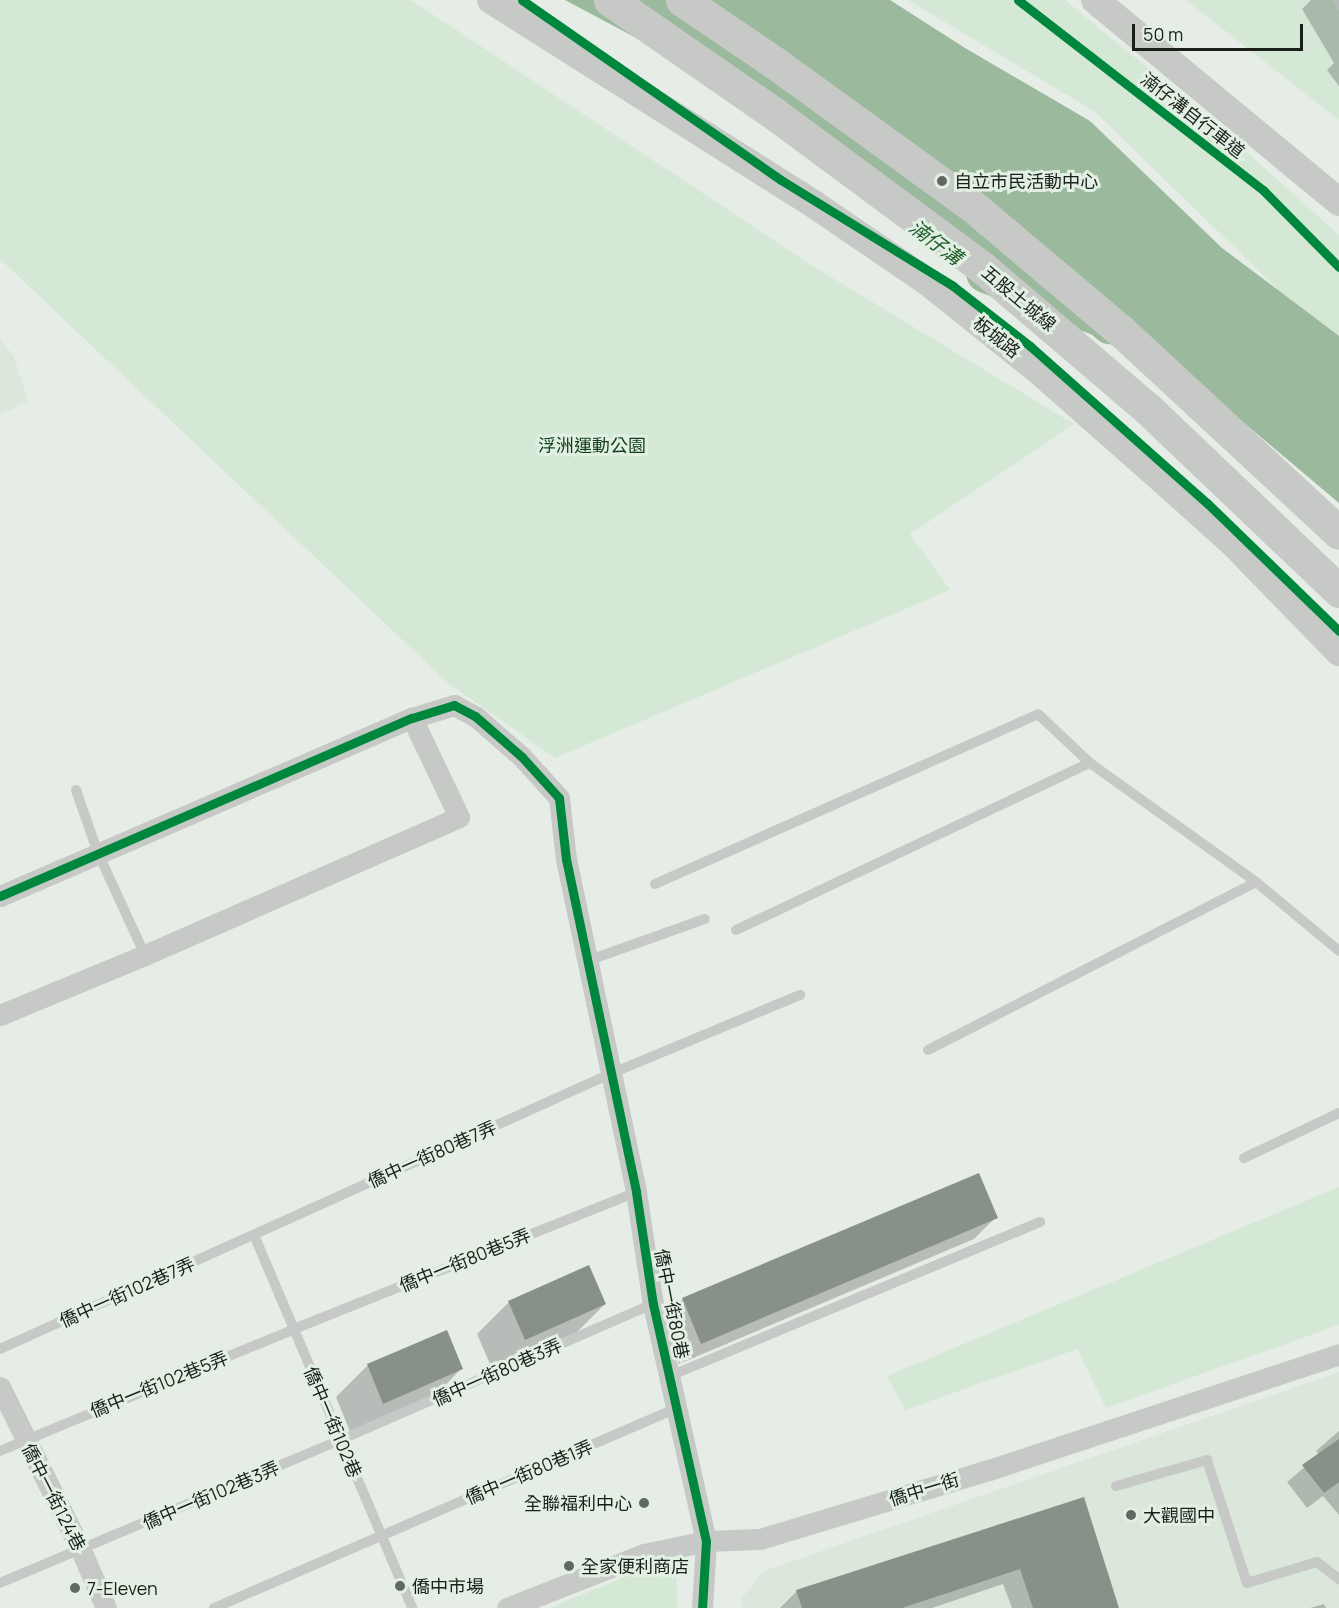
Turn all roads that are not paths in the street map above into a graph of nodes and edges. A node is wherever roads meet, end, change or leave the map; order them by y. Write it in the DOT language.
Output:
graph roads {
  1 [pos="491,0"];
  2 [pos="610,0"];
  3 [pos="682,0"];
  4 [pos="1095,0"];
  5 [pos="1339,202"];
  6 [pos="1339,533"];
  7 [pos="1339,591"];
  8 [pos="1339,652"];
  9 [pos="412,718"];
  10 [pos="1090,763"];
  11 [pos="76,790"];
  12 [pos="98,853"];
  13 [pos="1256,882"];
  14 [pos="655,884"];
  15 [pos="0,896"];
  16 [pos="705,919"];
  17 [pos="736,930"];
  18 [pos="1339,951"];
  19 [pos="145,955"];
  20 [pos="587,961"];
  21 [pos="801,994"];
  22 [pos="0,1015"];
  23 [pos="928,1050"];
  24 [pos="610,1074"];
  25 [pos="1339,1113"];
  26 [pos="1244,1158"];
  27 [pos="636,1192"];
  28 [pos="1040,1222"];
  29 [pos="254,1235"];
  30 [pos="653,1304"];
  31 [pos="294,1329"];
  32 [pos="0,1349"];
  33 [pos="1339,1354"];
  34 [pos="670,1377"];
  35 [pos="0,1387"];
  36 [pos="677,1408"];
  37 [pos="24,1440"];
  38 [pos="340,1440"];
  39 [pos="0,1450"];
  40 [pos="1116,1486"];
  41 [pos="381,1535"];
  42 [pos="706,1541"];
  43 [pos="81,1550"];
  44 [pos="1339,1579"];
  45 [pos="0,1583"];
  46 [pos="106,1608"];
  47 [pos="214,1608"];
  48 [pos="412,1608"];
  49 [pos="507,1608"];
  50 [pos="702,1608"];
  1 -- 8 [label="street, 板城路"];
  2 -- 7 [label="highway, 五股土城線"];
  3 -- 6 [label="highway"];
  4 -- 5 [label="street"];
  9 -- 12 [label="street, 僑中一街80巷"];
  9 -- 19 [label="street"];
  9 -- 20 [label="street, 僑中一街80巷"];
  10 -- 13 [label="lane"];
  10 -- 14 [label="lane"];
  10 -- 17 [label="lane"];
  11 -- 12 [label="lane"];
  12 -- 15 [label="street, 僑中一街80巷"];
  12 -- 19 [label="lane"];
  13 -- 18 [label="lane"];
  13 -- 23 [label="lane"];
  16 -- 20 [label="lane"];
  19 -- 22 [label="street"];
  20 -- 24 [label="street, 僑中一街80巷"];
  21 -- 24 [label="lane, 僑中一街80巷7弄"];
  24 -- 27 [label="street, 僑中一街80巷"];
  24 -- 29 [label="lane, 僑中一街80巷7弄"];
  25 -- 26 [label="lane"];
  27 -- 30 [label="street, 僑中一街80巷"];
  27 -- 31 [label="lane, 僑中一街80巷5弄"];
  28 -- 34 [label="lane"];
  29 -- 31 [label="lane, 僑中一街102巷"];
  29 -- 32 [label="lane, 僑中一街102巷7弄"];
  30 -- 34 [label="street, 僑中一街80巷"];
  30 -- 38 [label="lane, 僑中一街80巷3弄"];
  31 -- 37 [label="lane, 僑中一街102巷5弄"];
  31 -- 38 [label="lane, 僑中一街102巷"];
  33 -- 42 [label="street, 僑中一街"];
  34 -- 36 [label="street, 僑中一街80巷"];
  35 -- 37 [label="street, 僑中一街124巷"];
  36 -- 41 [label="lane, 僑中一街80巷1弄"];
  36 -- 42 [label="street, 僑中一街80巷"];
  37 -- 39 [label="lane, 僑中一街102巷5弄"];
  37 -- 43 [label="street, 僑中一街124巷"];
  38 -- 41 [label="lane, 僑中一街102巷"];
  38 -- 43 [label="lane, 僑中一街102巷3弄"];
  40 -- 44 [label="lane"];
  41 -- 47 [label="lane, 僑中一街80巷1弄"];
  41 -- 48 [label="lane, 僑中一街102巷"];
  42 -- 49 [label="street, 僑中一街"];
  42 -- 50 [label="street, 僑中一街80巷"];
  43 -- 45 [label="lane, 僑中一街102巷3弄"];
  43 -- 46 [label="street, 僑中一街124巷"];
}
